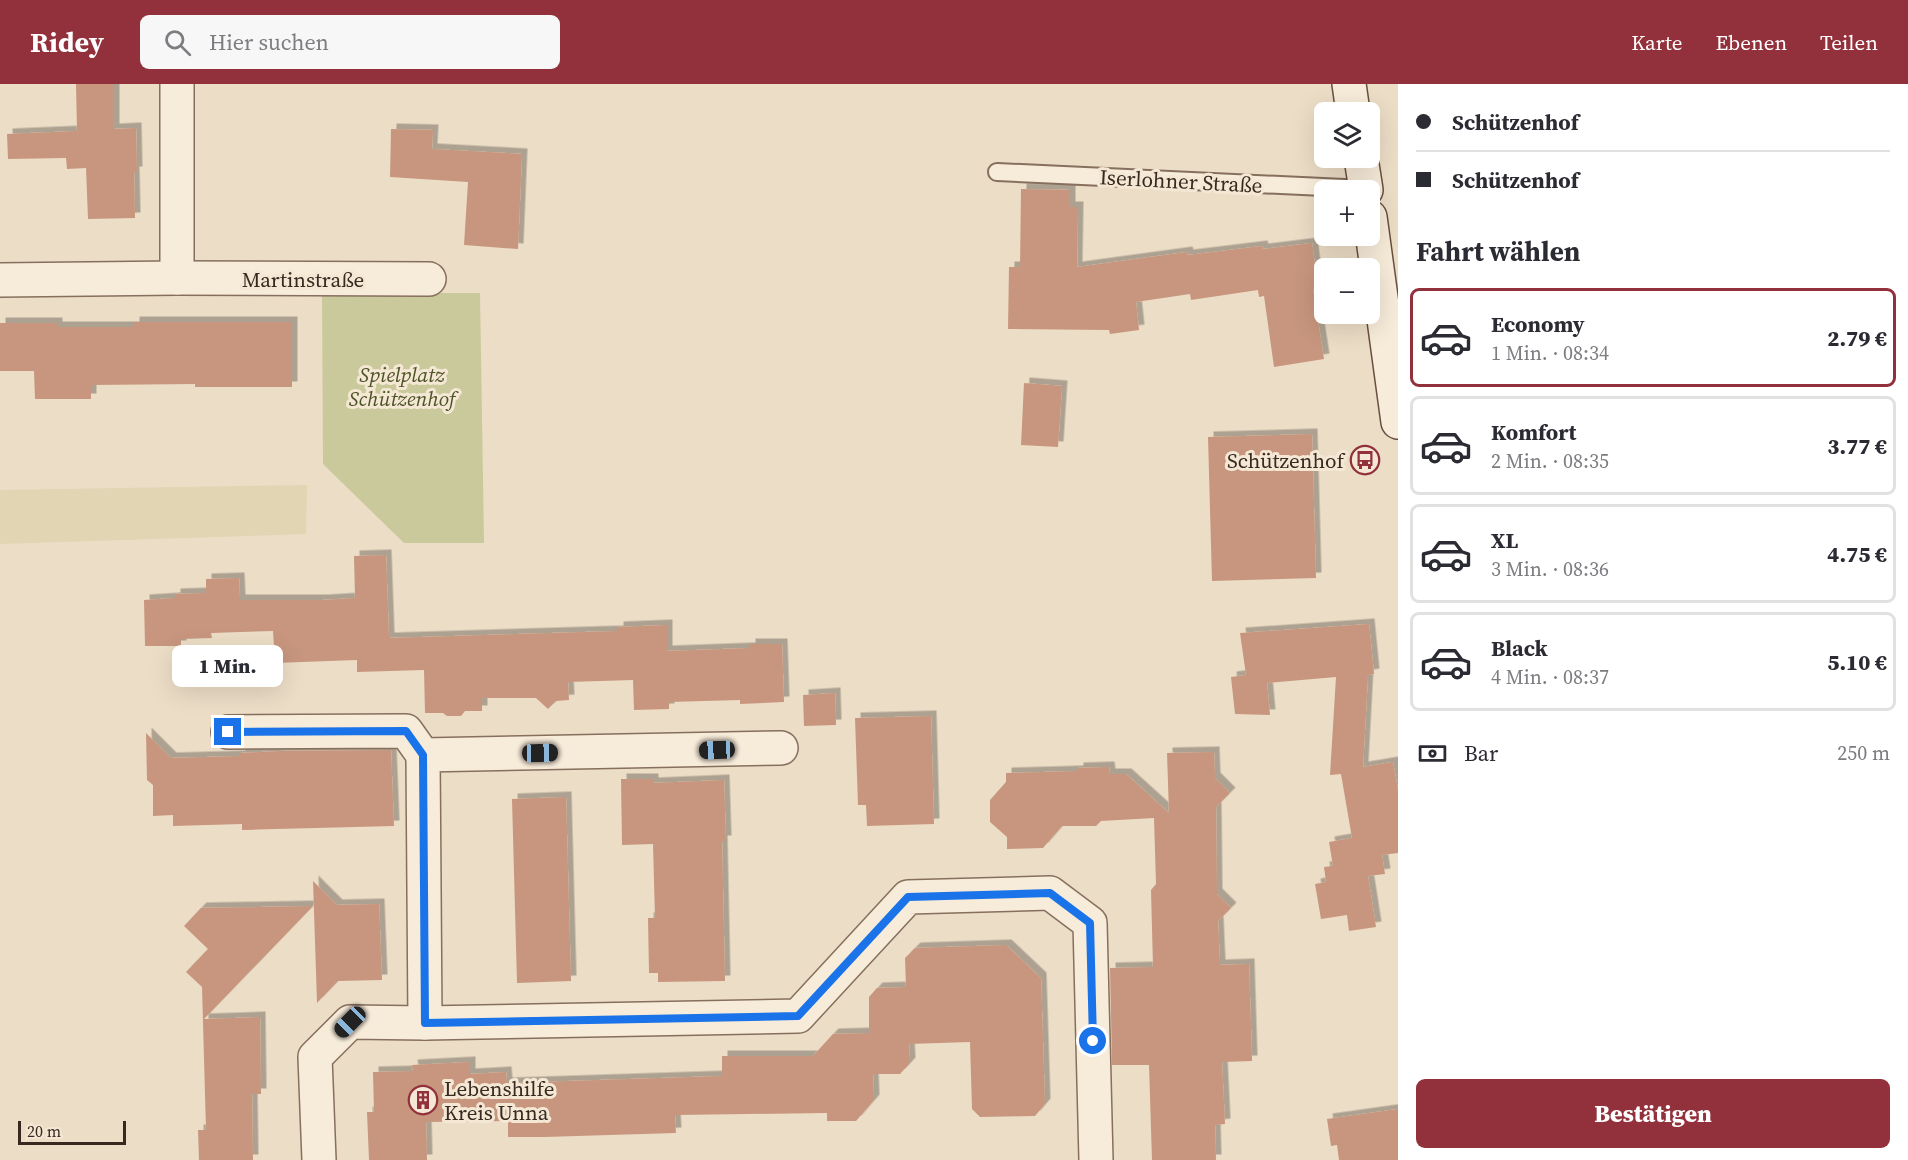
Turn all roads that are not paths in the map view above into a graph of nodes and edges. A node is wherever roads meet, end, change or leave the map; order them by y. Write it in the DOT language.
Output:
graph roads {
  1 [pos="177,84"];
  2 [pos="1349,84"];
  3 [pos="1352,102"];
  4 [pos="997,172"];
  5 [pos="1314,195"];
  6 [pos="1374,246"];
  7 [pos="177,278"];
  8 [pos="429,279"];
  9 [pos="0,280"];
  10 [pos="1398,422"];
  11 [pos="228,732"];
  12 [pos="781,748"];
  13 [pos="423,755"];
  14 [pos="425,1023"];
  15 [pos="319,1160"];
  16 [pos="1096,1160"];
  1 -- 7 [label="street"];
  2 -- 3 [label="street"];
  4 -- 5 [label="lane, Iserlohner Straße"];
  6 -- 10 [label="street"];
  7 -- 8 [label="street, Martinstraße"];
  7 -- 9 [label="street, Martinstraße"];
  11 -- 13 [label="street"];
  12 -- 13 [label="street"];
  13 -- 14 [label="street"];
  14 -- 15 [label="street"];
  14 -- 16 [label="street"];
}
